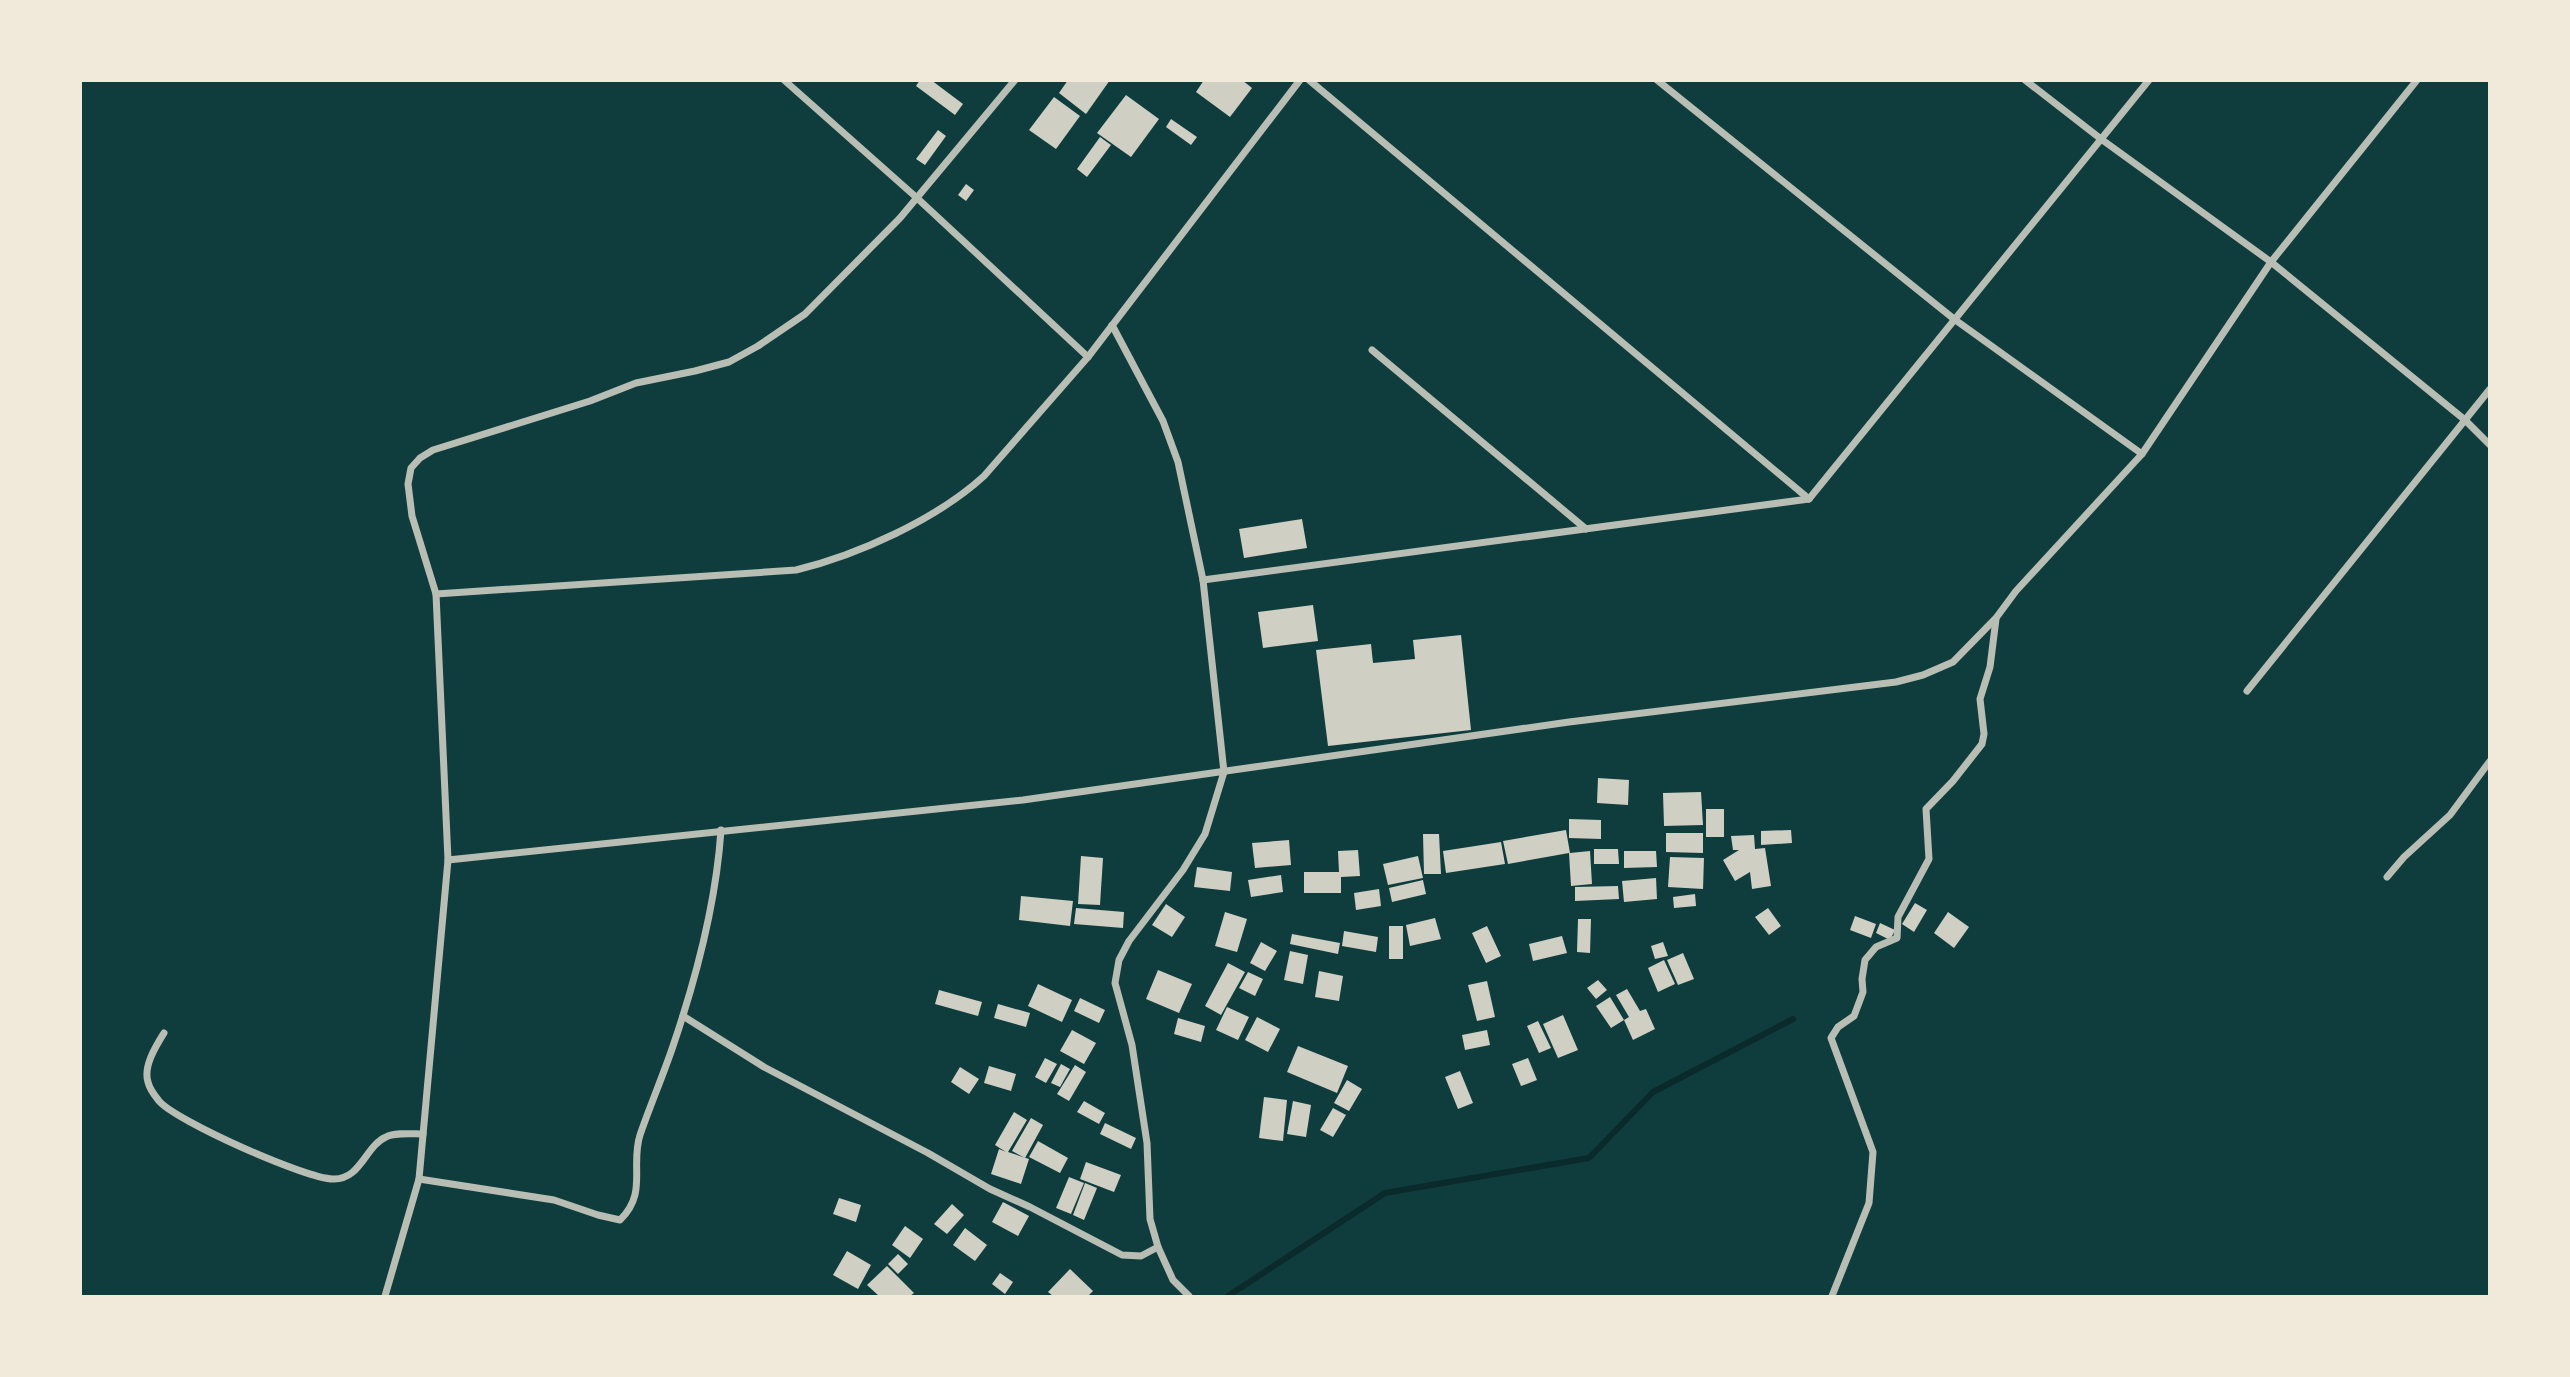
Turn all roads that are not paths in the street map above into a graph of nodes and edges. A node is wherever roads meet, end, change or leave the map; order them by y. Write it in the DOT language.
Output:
graph roads {
  1 [pos="784,80"];
  2 [pos="1015,80"];
  3 [pos="1300,80"];
  4 [pos="1309,80"];
  5 [pos="1657,80"];
  6 [pos="2025,80"];
  7 [pos="2149,80"];
  8 [pos="2417,80"];
  9 [pos="2101,139"];
  10 [pos="918,198"];
  11 [pos="2271,262"];
  12 [pos="1954,319"];
  13 [pos="1112,325"];
  14 [pos="1372,350"];
  15 [pos="1088,357"];
  16 [pos="2490,389"];
  17 [pos="2465,421"];
  18 [pos="2490,445"];
  19 [pos="2143,454"];
  20 [pos="1809,499"];
  21 [pos="1586,529"];
  22 [pos="1203,580"];
  23 [pos="436,594"];
  24 [pos="1996,618"];
  25 [pos="2247,691"];
  26 [pos="2490,761"];
  27 [pos="1224,772"];
  28 [pos="721,831"];
  29 [pos="448,860"];
  30 [pos="2387,877"];
  31 [pos="682,1016"];
  32 [pos="164,1033"];
  33 [pos="423,1134"];
  34 [pos="419,1179"];
  35 [pos="1158,1247"];
  36 [pos="384,1297"];
  37 [pos="1189,1297"];
  38 [pos="1832,1297"];
  1 -- 10 [label="street"];
  2 -- 10 [label="street"];
  3 -- 13 [label="street"];
  4 -- 20 [label="street"];
  5 -- 12 [label="street"];
  6 -- 9 [label="street"];
  7 -- 9 [label="street"];
  8 -- 11 [label="street"];
  9 -- 11 [label="street"];
  9 -- 12 [label="street"];
  10 -- 15 [label="street"];
  10 -- 23 [label="street"];
  11 -- 17 [label="street"];
  11 -- 19 [label="street"];
  12 -- 19 [label="street"];
  12 -- 20 [label="street"];
  13 -- 15 [label="street"];
  13 -- 22 [label="street"];
  14 -- 21 [label="street"];
  15 -- 23 [label="street"];
  16 -- 17 [label="street"];
  17 -- 18 [label="street"];
  17 -- 25 [label="street"];
  19 -- 24 [label="street"];
  20 -- 21 [label="street"];
  21 -- 22 [label="street"];
  22 -- 27 [label="street"];
  23 -- 29 [label="street"];
  24 -- 27 [label="street"];
  24 -- 38 [label="street"];
  26 -- 30 [label="street"];
  27 -- 28 [label="street"];
  27 -- 35 [label="street"];
  28 -- 29 [label="street"];
  28 -- 31 [label="street"];
  29 -- 33 [label="street"];
  31 -- 34 [label="street"];
  31 -- 35 [label="street"];
  32 -- 33 [label="street"];
  33 -- 34 [label="street"];
  34 -- 36 [label="street"];
  35 -- 37 [label="street"];
}
